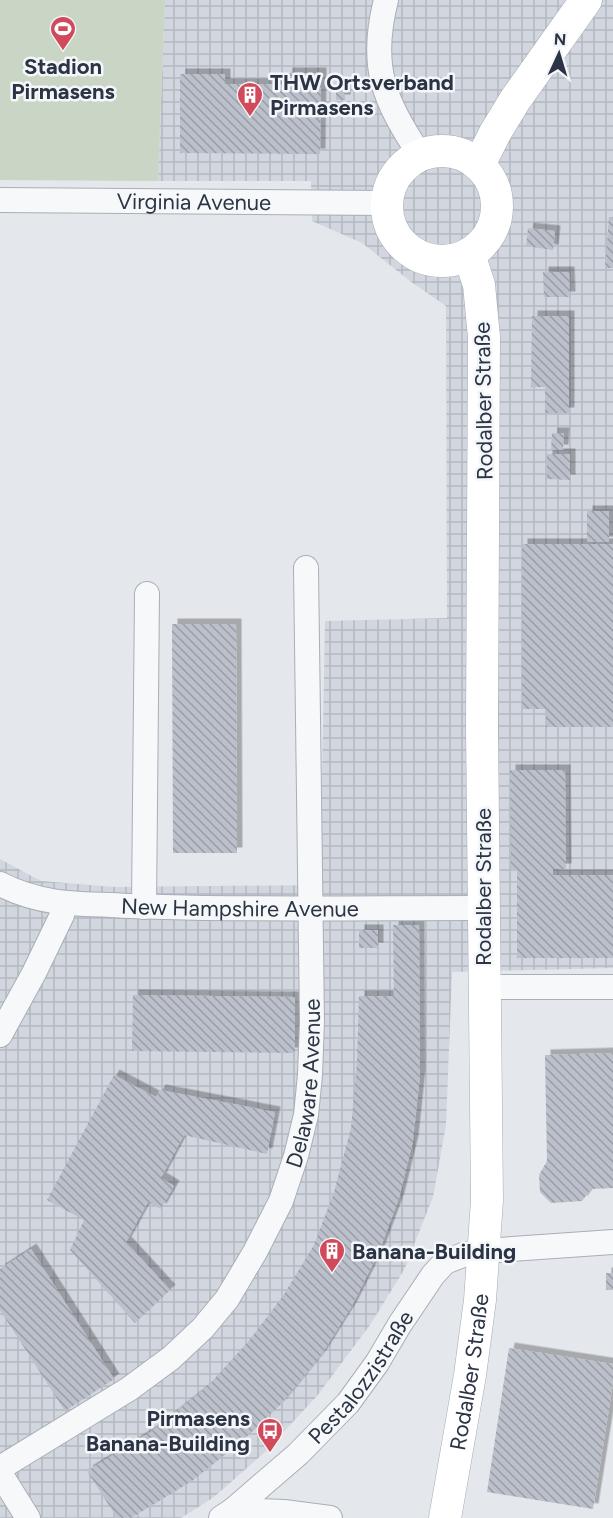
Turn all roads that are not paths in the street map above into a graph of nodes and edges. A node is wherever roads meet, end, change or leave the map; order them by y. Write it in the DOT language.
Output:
graph roads {
  1 [pos="386,0"];
  2 [pos="586,0"];
  3 [pos="420,155"];
  4 [pos="479,165"];
  5 [pos="0,200"];
  6 [pos="386,203"];
  7 [pos="469,254"];
  8 [pos="306,568"];
  9 [pos="147,594"];
  10 [pos="0,884"];
  11 [pos="65,903"];
  12 [pos="144,907"];
  13 [pos="484,908"];
  14 [pos="311,909"];
  15 [pos="484,987"];
  16 [pos="613,987"];
  17 [pos="0,1035"];
  18 [pos="613,1242"];
  19 [pos="484,1251"];
  20 [pos="0,1467"];
  21 [pos="0,1473"];
  22 [pos="227,1514"];
  23 [pos="28,1518"];
  24 [pos="330,1518"];
  25 [pos="445,1518"];
  1 -- 3 [label="street"];
  2 -- 4 [label="main road"];
  3 -- 4 [label="main road"];
  3 -- 6 [label="main road"];
  4 -- 7 [label="main road"];
  5 -- 6 [label="street, Virginia Avenue"];
  6 -- 7 [label="main road"];
  7 -- 13 [label="main road, Rodalber Straße"];
  8 -- 14 [label="street, Delaware Avenue"];
  9 -- 12 [label="street"];
  10 -- 11 [label="street, New Hampshire Avenue"];
  11 -- 12 [label="street, New Hampshire Avenue"];
  11 -- 17 [label="street"];
  12 -- 14 [label="street, New Hampshire Avenue"];
  13 -- 14 [label="street, New Hampshire Avenue"];
  13 -- 15 [label="main road, Rodalber Straße"];
  14 -- 20 [label="street, Delaware Avenue"];
  15 -- 16 [label="street"];
  15 -- 19 [label="main road, Rodalber Straße"];
  18 -- 19 [label="street, Pestalozzistraße"];
  19 -- 22 [label="street, Pestalozzistraße"];
  19 -- 25 [label="main road, Rodalber Straße"];
  21 -- 23 [label="street"];
  22 -- 24 [label="street, Pestalozzistraße"];
}
